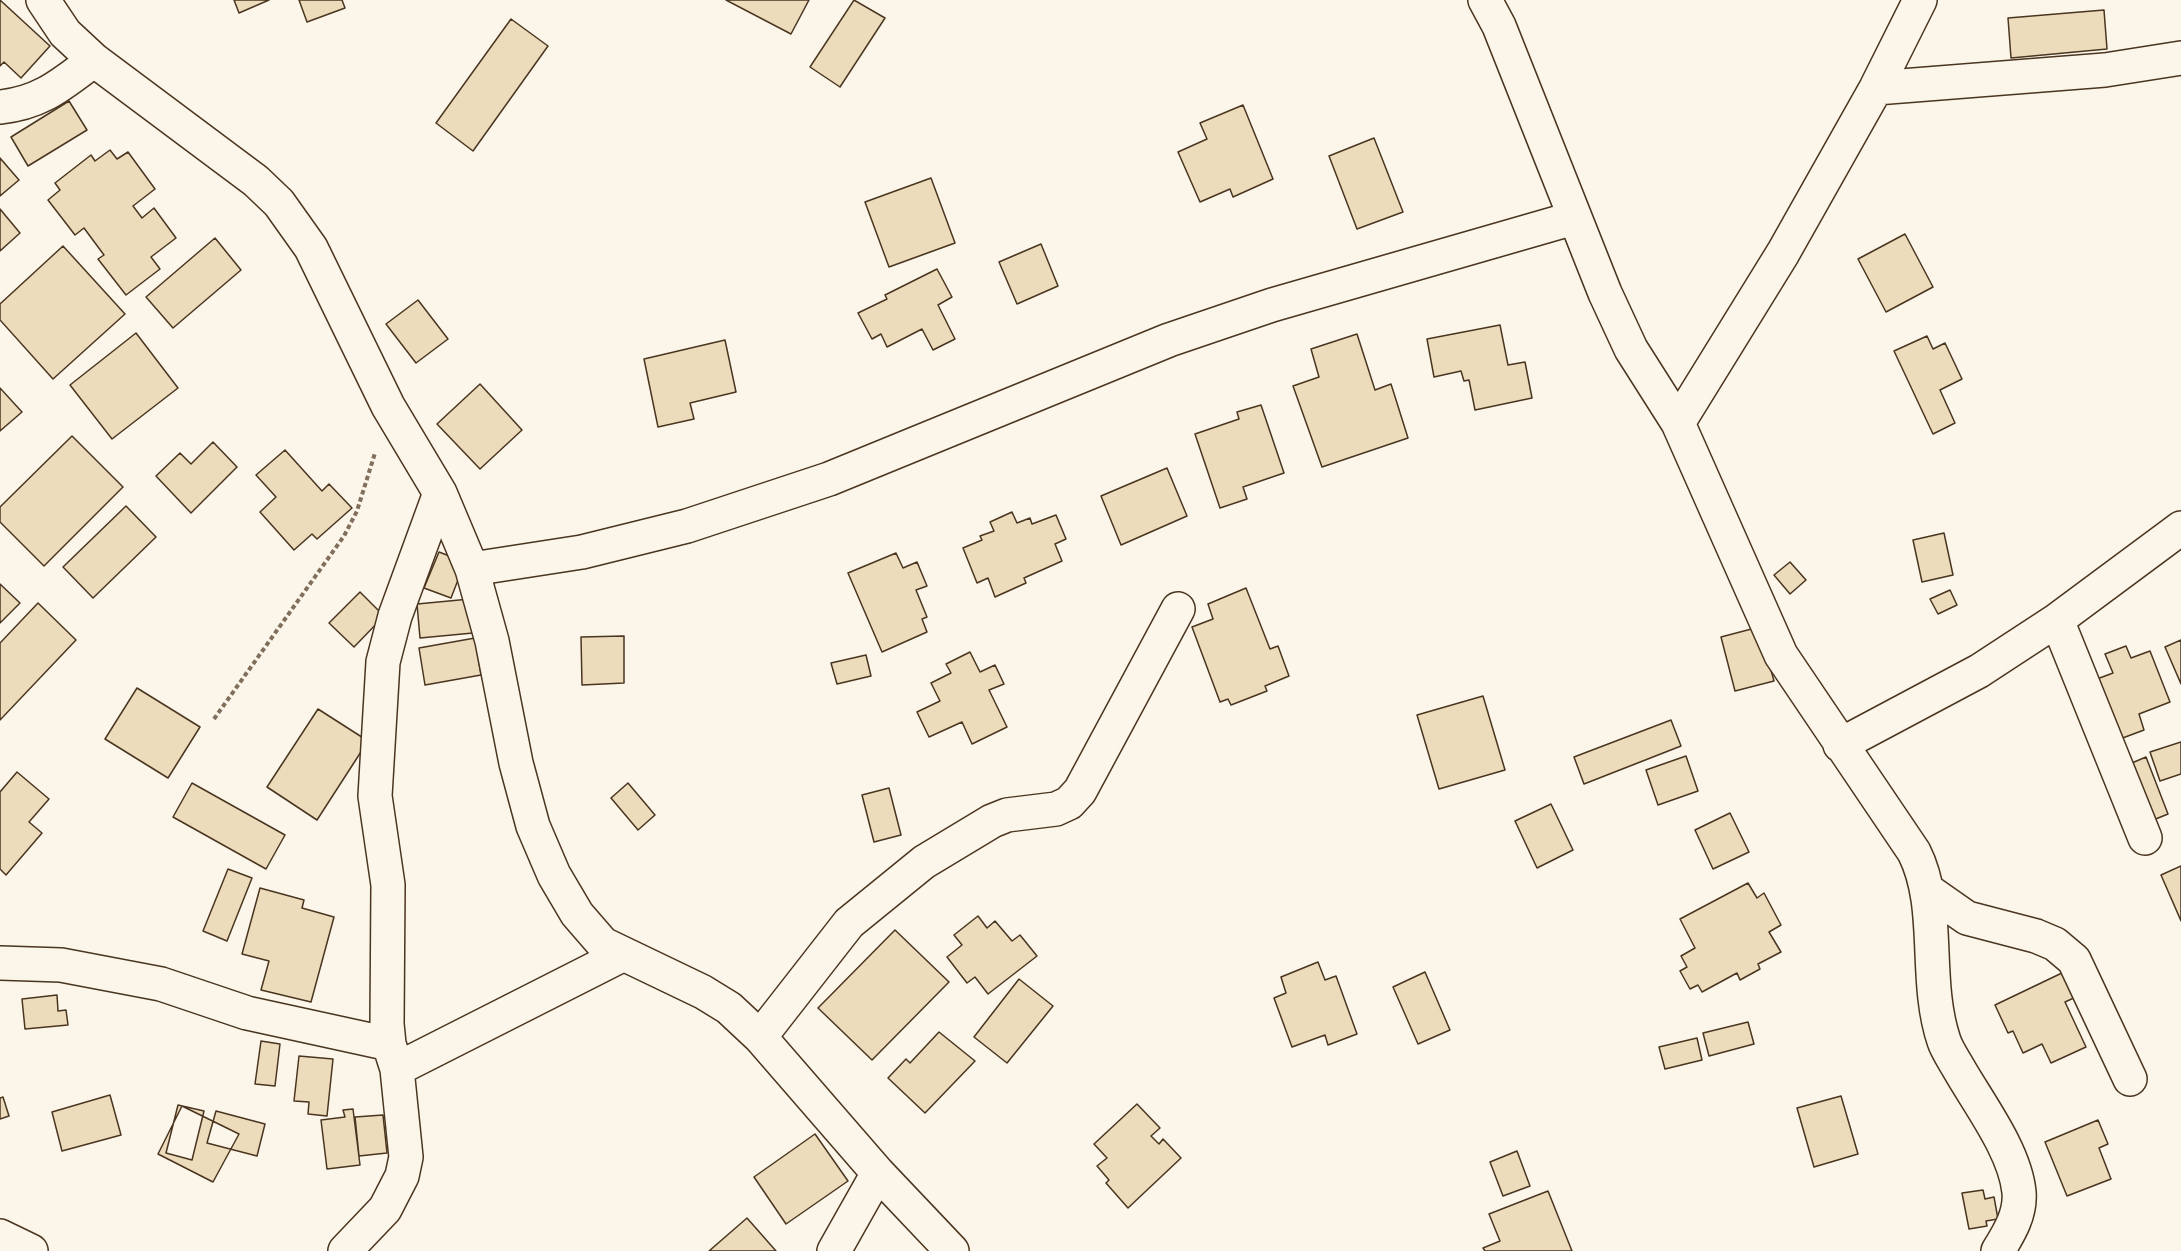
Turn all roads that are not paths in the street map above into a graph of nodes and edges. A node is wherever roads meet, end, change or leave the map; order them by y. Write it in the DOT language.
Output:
graph roads {
  1 [pos="43,0"];
  2 [pos="1485,0"];
  3 [pos="1920,0"];
  4 [pos="2181,58"];
  5 [pos="94,60"];
  6 [pos="1876,88"];
  7 [pos="0,107"];
  8 [pos="1574,218"];
  9 [pos="1677,423"];
  10 [pos="440,493"];
  11 [pos="2181,528"];
  12 [pos="472,569"];
  13 [pos="1178,609"];
  14 [pos="2056,620"];
  15 [pos="1840,745"];
  16 [pos="2145,838"];
  17 [pos="1927,890"];
  18 [pos="624,954"];
  19 [pos="0,963"];
  20 [pos="760,1036"];
  21 [pos="393,1056"];
  22 [pos="2130,1079"];
  23 [pos="878,1173"];
  24 [pos="0,1236"];
  25 [pos="31,1251"];
  26 [pos="345,1251"];
  27 [pos="834,1251"];
  28 [pos="952,1251"];
  29 [pos="1998,1251"];
  1 -- 5 [label="street"];
  2 -- 8 [label="street"];
  3 -- 6 [label="street"];
  4 -- 6 [label="street"];
  5 -- 7 [label="street"];
  5 -- 10 [label="street"];
  6 -- 9 [label="street"];
  8 -- 9 [label="street"];
  8 -- 12 [label="street"];
  9 -- 15 [label="street"];
  10 -- 12 [label="street"];
  10 -- 21 [label="street"];
  11 -- 14 [label="street"];
  12 -- 18 [label="street"];
  13 -- 20 [label="street"];
  14 -- 15 [label="street"];
  14 -- 16 [label="street"];
  15 -- 17 [label="street"];
  17 -- 22 [label="street"];
  17 -- 29 [label="street"];
  18 -- 20 [label="street"];
  18 -- 21 [label="street"];
  19 -- 21 [label="street"];
  20 -- 23 [label="street"];
  21 -- 26 [label="street"];
  23 -- 27 [label="street"];
  23 -- 28 [label="street"];
  24 -- 25 [label="street"];
}
